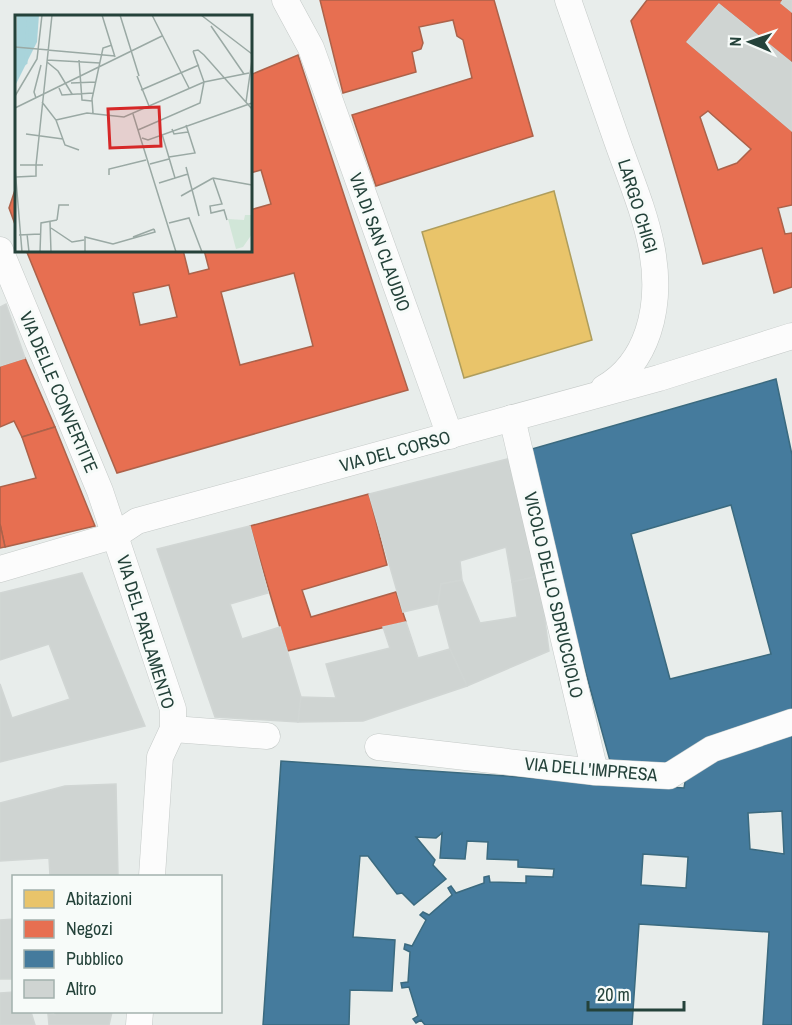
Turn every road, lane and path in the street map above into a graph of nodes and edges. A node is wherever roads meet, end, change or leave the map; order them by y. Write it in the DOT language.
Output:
graph roads {
  1 [pos="285,0"];
  2 [pos="568,0"];
  3 [pos="0,250"];
  4 [pos="792,336"];
  5 [pos="590,396"];
  6 [pos="512,418"];
  7 [pos="450,436"];
  8 [pos="116,535"];
  9 [pos="0,569"];
  10 [pos="792,722"];
  11 [pos="173,729"];
  12 [pos="267,736"];
  13 [pos="378,747"];
  14 [pos="595,772"];
  15 [pos="152,875"];
  1 -- 7 [label="street, VIA DI SAN CLAUDIO"];
  2 -- 5 [label="street, LARGO CHIGI"];
  3 -- 8 [label="street, VIA DELLE CONVERTITE"];
  4 -- 5 [label="street, VIA DEL CORSO"];
  5 -- 6 [label="street, VIA DEL CORSO"];
  6 -- 7 [label="street, VIA DEL CORSO"];
  6 -- 14 [label="street, VICOLO DELLO SDRUCCIOLO"];
  7 -- 8 [label="street, VIA DEL CORSO"];
  8 -- 9 [label="street, VIA DEL CORSO"];
  8 -- 11 [label="street, VIA DEL PARLAMENTO"];
  10 -- 14 [label="street, VIA DELL'IMPRESA"];
  11 -- 12 [label="street"];
  11 -- 15 [label="street"];
  13 -- 14 [label="street, VIA DELL'IMPRESA"];
}
